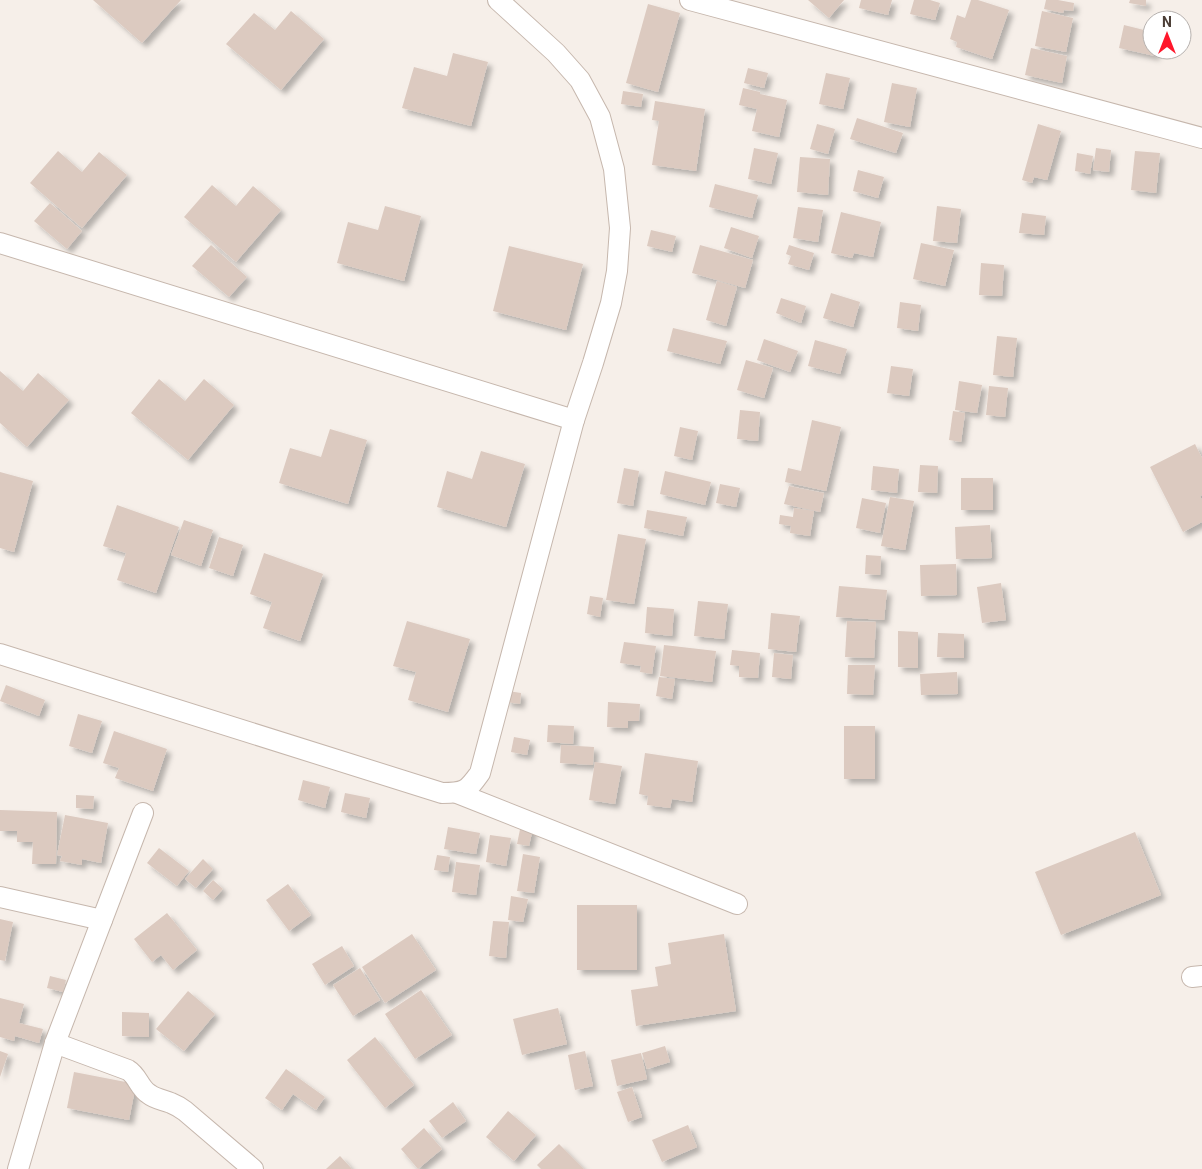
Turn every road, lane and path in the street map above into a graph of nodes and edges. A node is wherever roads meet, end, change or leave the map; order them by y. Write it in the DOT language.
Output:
graph roads {
  1 [pos="498,0"];
  2 [pos="691,0"];
  3 [pos="1202,138"];
  4 [pos="0,243"];
  5 [pos="574,420"];
  6 [pos="0,654"];
  7 [pos="457,793"];
  8 [pos="143,813"];
  9 [pos="0,896"];
  10 [pos="736,904"];
  11 [pos="102,920"];
  12 [pos="55,1044"];
  13 [pos="18,1169"];
  14 [pos="252,1169"];
  1 -- 5 [label="street"];
  2 -- 3 [label="street"];
  4 -- 5 [label="street"];
  5 -- 7 [label="street"];
  6 -- 7 [label="street"];
  7 -- 10 [label="street"];
  8 -- 11 [label="street"];
  9 -- 11 [label="street"];
  11 -- 12 [label="street"];
  12 -- 13 [label="street"];
  12 -- 14 [label="street"];
}
